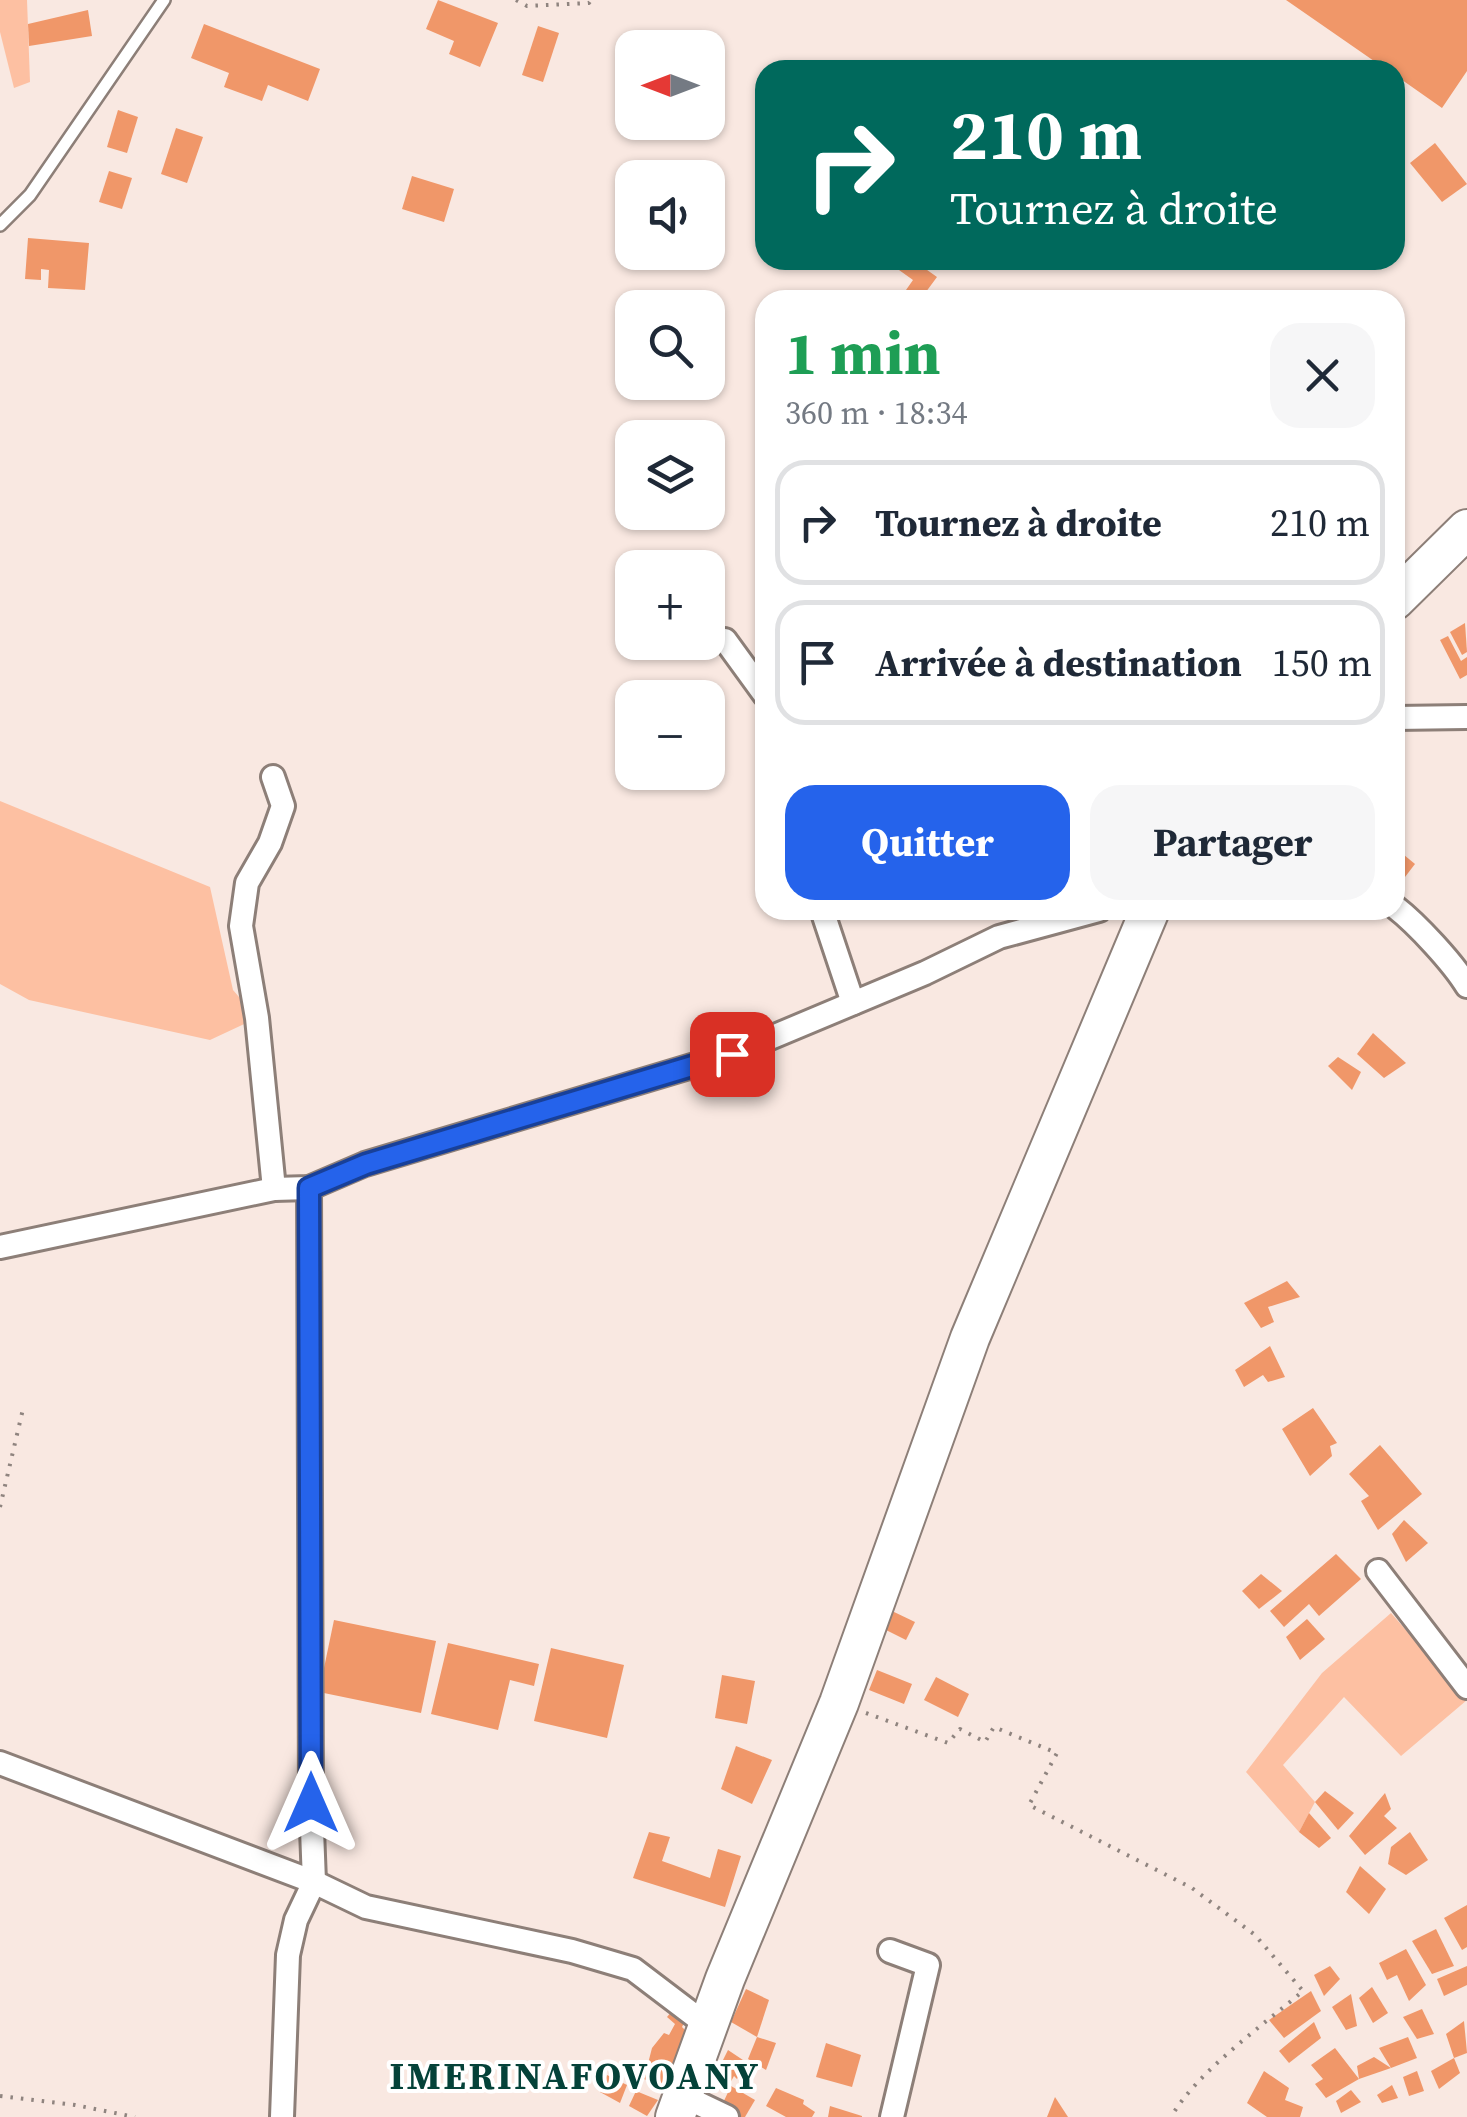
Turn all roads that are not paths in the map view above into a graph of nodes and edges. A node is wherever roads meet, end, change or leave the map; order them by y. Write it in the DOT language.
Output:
graph roads {
  1 [pos="164,0"];
  2 [pos="0,224"];
  3 [pos="1467,529"];
  4 [pos="1405,590"];
  5 [pos="725,640"];
  6 [pos="755,682"];
  7 [pos="1467,717"];
  8 [pos="1405,718"];
  9 [pos="273,777"];
  10 [pos="1405,918"];
  11 [pos="825,920"];
  12 [pos="1062,920"];
  13 [pos="1146,920"];
  14 [pos="1467,986"];
  15 [pos="853,1004"];
  16 [pos="309,1188"];
  17 [pos="274,1189"];
  18 [pos="0,1247"];
  19 [pos="1378,1571"];
  20 [pos="1467,1687"];
  21 [pos="0,1763"];
  22 [pos="314,1882"];
  23 [pos="890,1951"];
  24 [pos="708,2026"];
  25 [pos="679,2106"];
  26 [pos="282,2117"];
  27 [pos="726,2117"];
  28 [pos="892,2117"];
  1 -- 2 [label="lane"];
  3 -- 4 [label="main road"];
  5 -- 6 [label="street"];
  7 -- 8 [label="street"];
  9 -- 17 [label="street"];
  10 -- 14 [label="street"];
  11 -- 15 [label="street"];
  12 -- 15 [label="street"];
  13 -- 24 [label="main road"];
  15 -- 16 [label="street"];
  16 -- 17 [label="street"];
  16 -- 22 [label="street"];
  17 -- 18 [label="street"];
  19 -- 20 [label="street"];
  21 -- 22 [label="street"];
  22 -- 24 [label="street"];
  22 -- 26 [label="street"];
  23 -- 28 [label="street"];
  24 -- 25 [label="main road"];
  25 -- 27 [label="street"];
}
